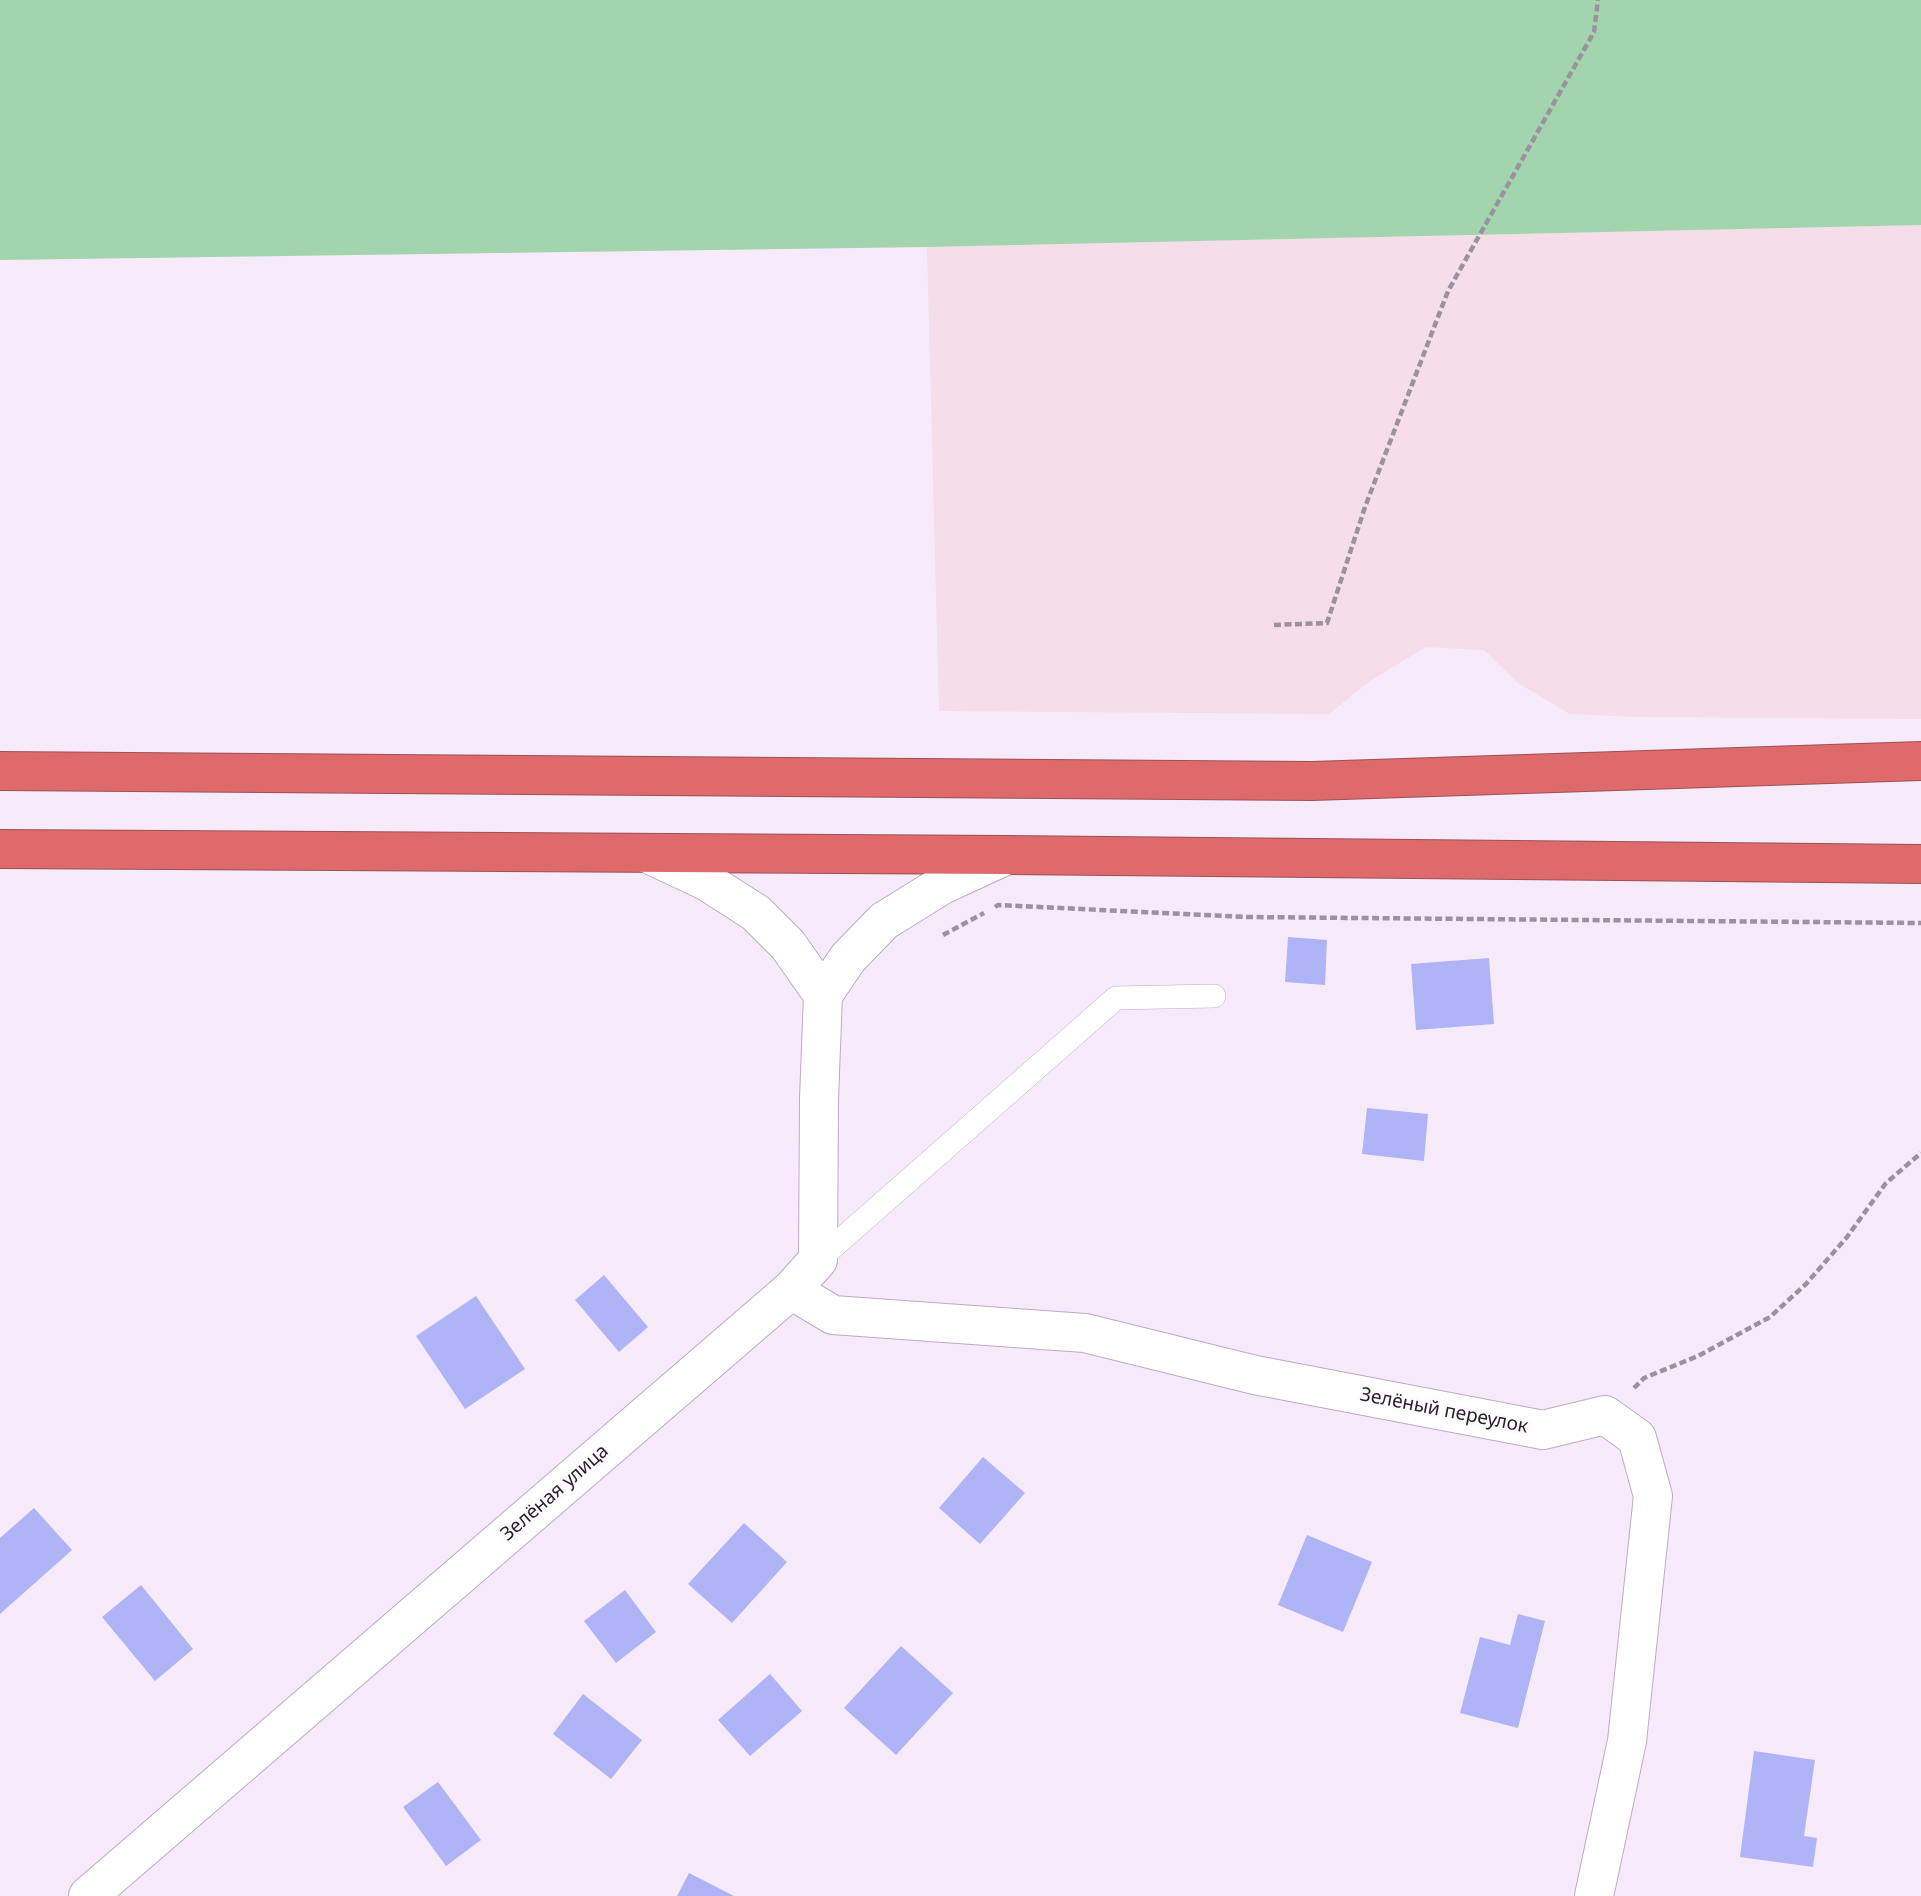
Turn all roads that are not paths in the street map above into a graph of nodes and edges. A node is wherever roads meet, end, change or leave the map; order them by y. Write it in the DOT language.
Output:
graph roads {
  1 [pos="1921,761"];
  2 [pos="0,771"];
  3 [pos="0,849"];
  4 [pos="646,853"];
  5 [pos="1007,855"];
  6 [pos="1921,864"];
  7 [pos="823,995"];
  8 [pos="1214,996"];
  9 [pos="818,1260"];
  10 [pos="790,1290"];
  11 [pos="88,1896"];
  12 [pos="1594,1896"];
  1 -- 2 [label="highway"];
  3 -- 4 [label="highway"];
  4 -- 5 [label="highway"];
  4 -- 7 [label="street"];
  5 -- 6 [label="highway"];
  5 -- 7 [label="street"];
  7 -- 9 [label="street"];
  8 -- 9 [label="lane"];
  9 -- 10 [label="street, Зелёная улица"];
  10 -- 11 [label="street, Зелёная улица"];
  10 -- 12 [label="street, Зелёный переулок"];
}
